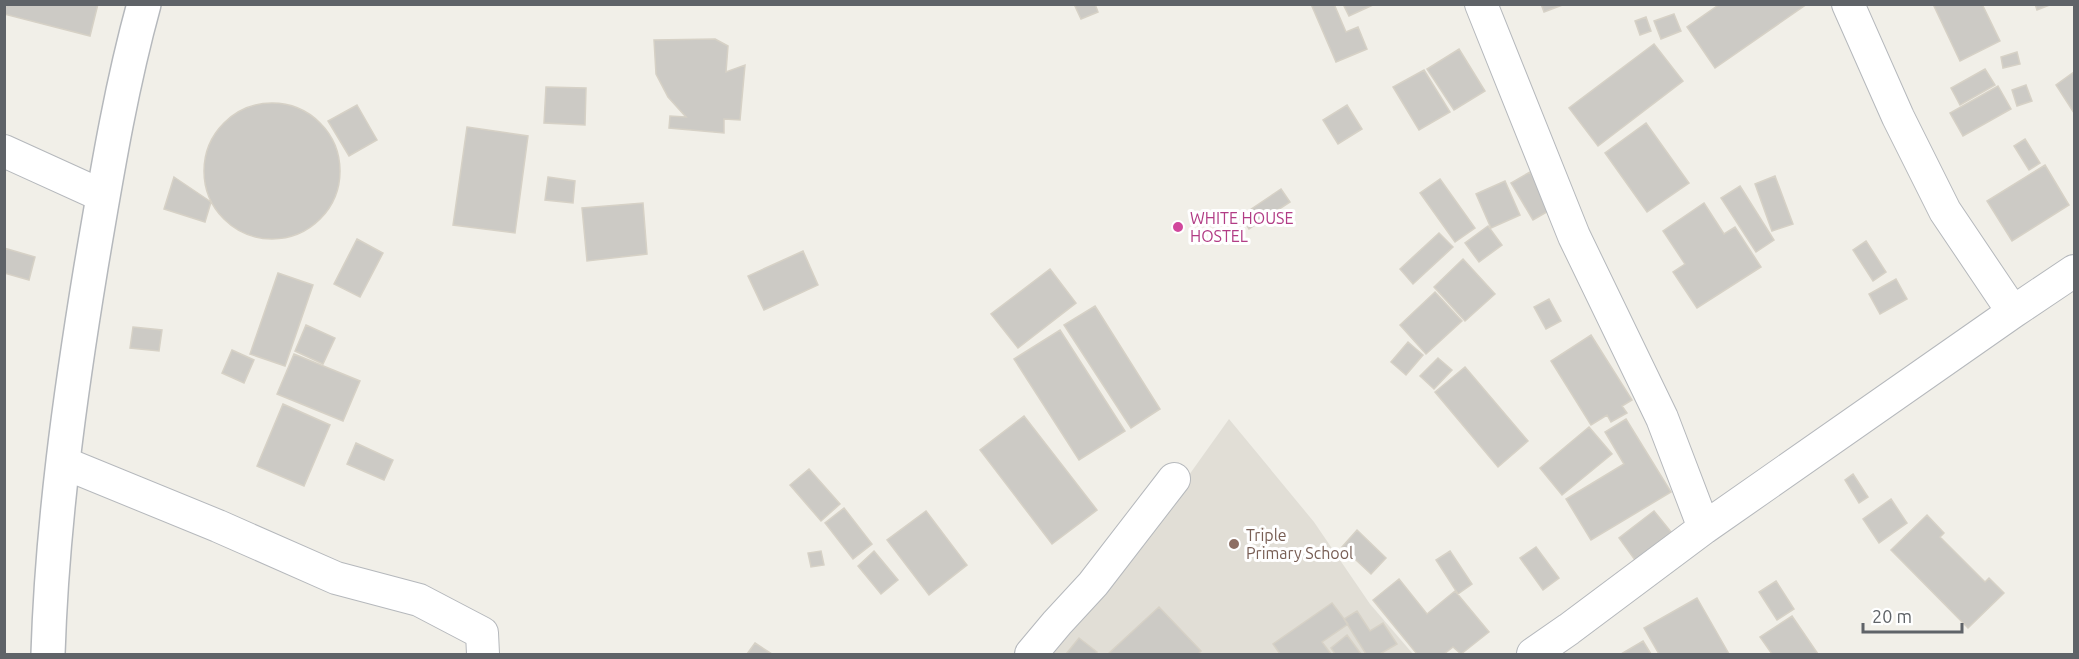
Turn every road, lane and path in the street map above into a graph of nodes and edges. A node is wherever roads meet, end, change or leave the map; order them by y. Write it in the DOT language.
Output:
graph roads {
  1 [pos="144,4"];
  2 [pos="1481,4"];
  3 [pos="1848,4"];
  4 [pos="4,151"];
  5 [pos="103,196"];
  6 [pos="2074,272"];
  7 [pos="2013,312"];
  8 [pos="64,463"];
  9 [pos="1174,479"];
  10 [pos="1704,528"];
  11 [pos="48,654"];
  12 [pos="483,654"];
  13 [pos="1031,654"];
  14 [pos="1533,654"];
  1 -- 5 [label="street"];
  2 -- 10 [label="street"];
  3 -- 7 [label="street"];
  4 -- 5 [label="street"];
  5 -- 8 [label="street"];
  6 -- 7 [label="street"];
  7 -- 10 [label="street"];
  8 -- 11 [label="street"];
  8 -- 12 [label="street"];
  9 -- 13 [label="street"];
  10 -- 14 [label="street"];
}
